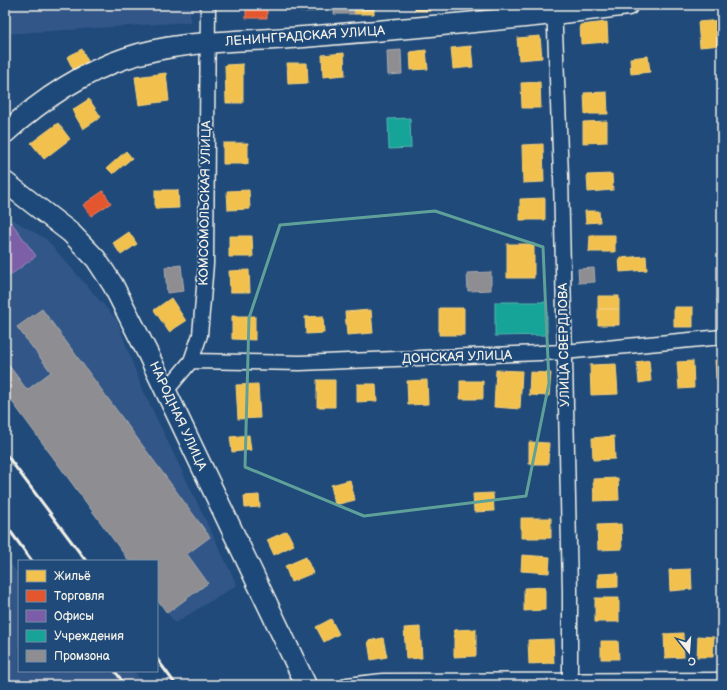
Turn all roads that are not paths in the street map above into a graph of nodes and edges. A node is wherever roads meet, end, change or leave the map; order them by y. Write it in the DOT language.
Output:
graph roads {
  1 [pos="208,5"];
  2 [pos="628,5"];
  3 [pos="554,10"];
  4 [pos="207,43"];
  5 [pos="5,134"];
  6 [pos="5,182"];
  7 [pos="722,337"];
  8 [pos="564,352"];
  9 [pos="191,361"];
  10 [pos="166,391"];
  11 [pos="722,680"];
  12 [pos="570,683"];
  13 [pos="306,685"];
  14 [pos="347,685"];
  1 -- 4 [label="street, КОМСОМОЛЬСКАЯ УЛИЦА"];
  2 -- 3 [label="street, ЛЕНИНГРАДСКАЯ УЛИЦА"];
  3 -- 4 [label="street, ЛЕНИНГРАДСКАЯ УЛИЦА"];
  3 -- 8 [label="street, УЛИЦА СВЕРДЛОВА"];
  4 -- 5 [label="street, ЛЕНИНГРАДСКАЯ УЛИЦА"];
  4 -- 9 [label="street, КОМСОМОЛЬСКАЯ УЛИЦА"];
  6 -- 10 [label="street, НАРОДНАЯ УЛИЦА"];
  7 -- 8 [label="street, ДОНСКАЯ УЛИЦА"];
  8 -- 9 [label="street, ДОНСКАЯ УЛИЦА"];
  8 -- 12 [label="street, УЛИЦА СВЕРДЛОВА"];
  9 -- 10 [label="street, КОМСОМОЛЬСКАЯ УЛИЦА"];
  10 -- 13 [label="street, НАРОДНАЯ УЛИЦА"];
  11 -- 12 [label="street"];
  12 -- 14 [label="street"];
}
